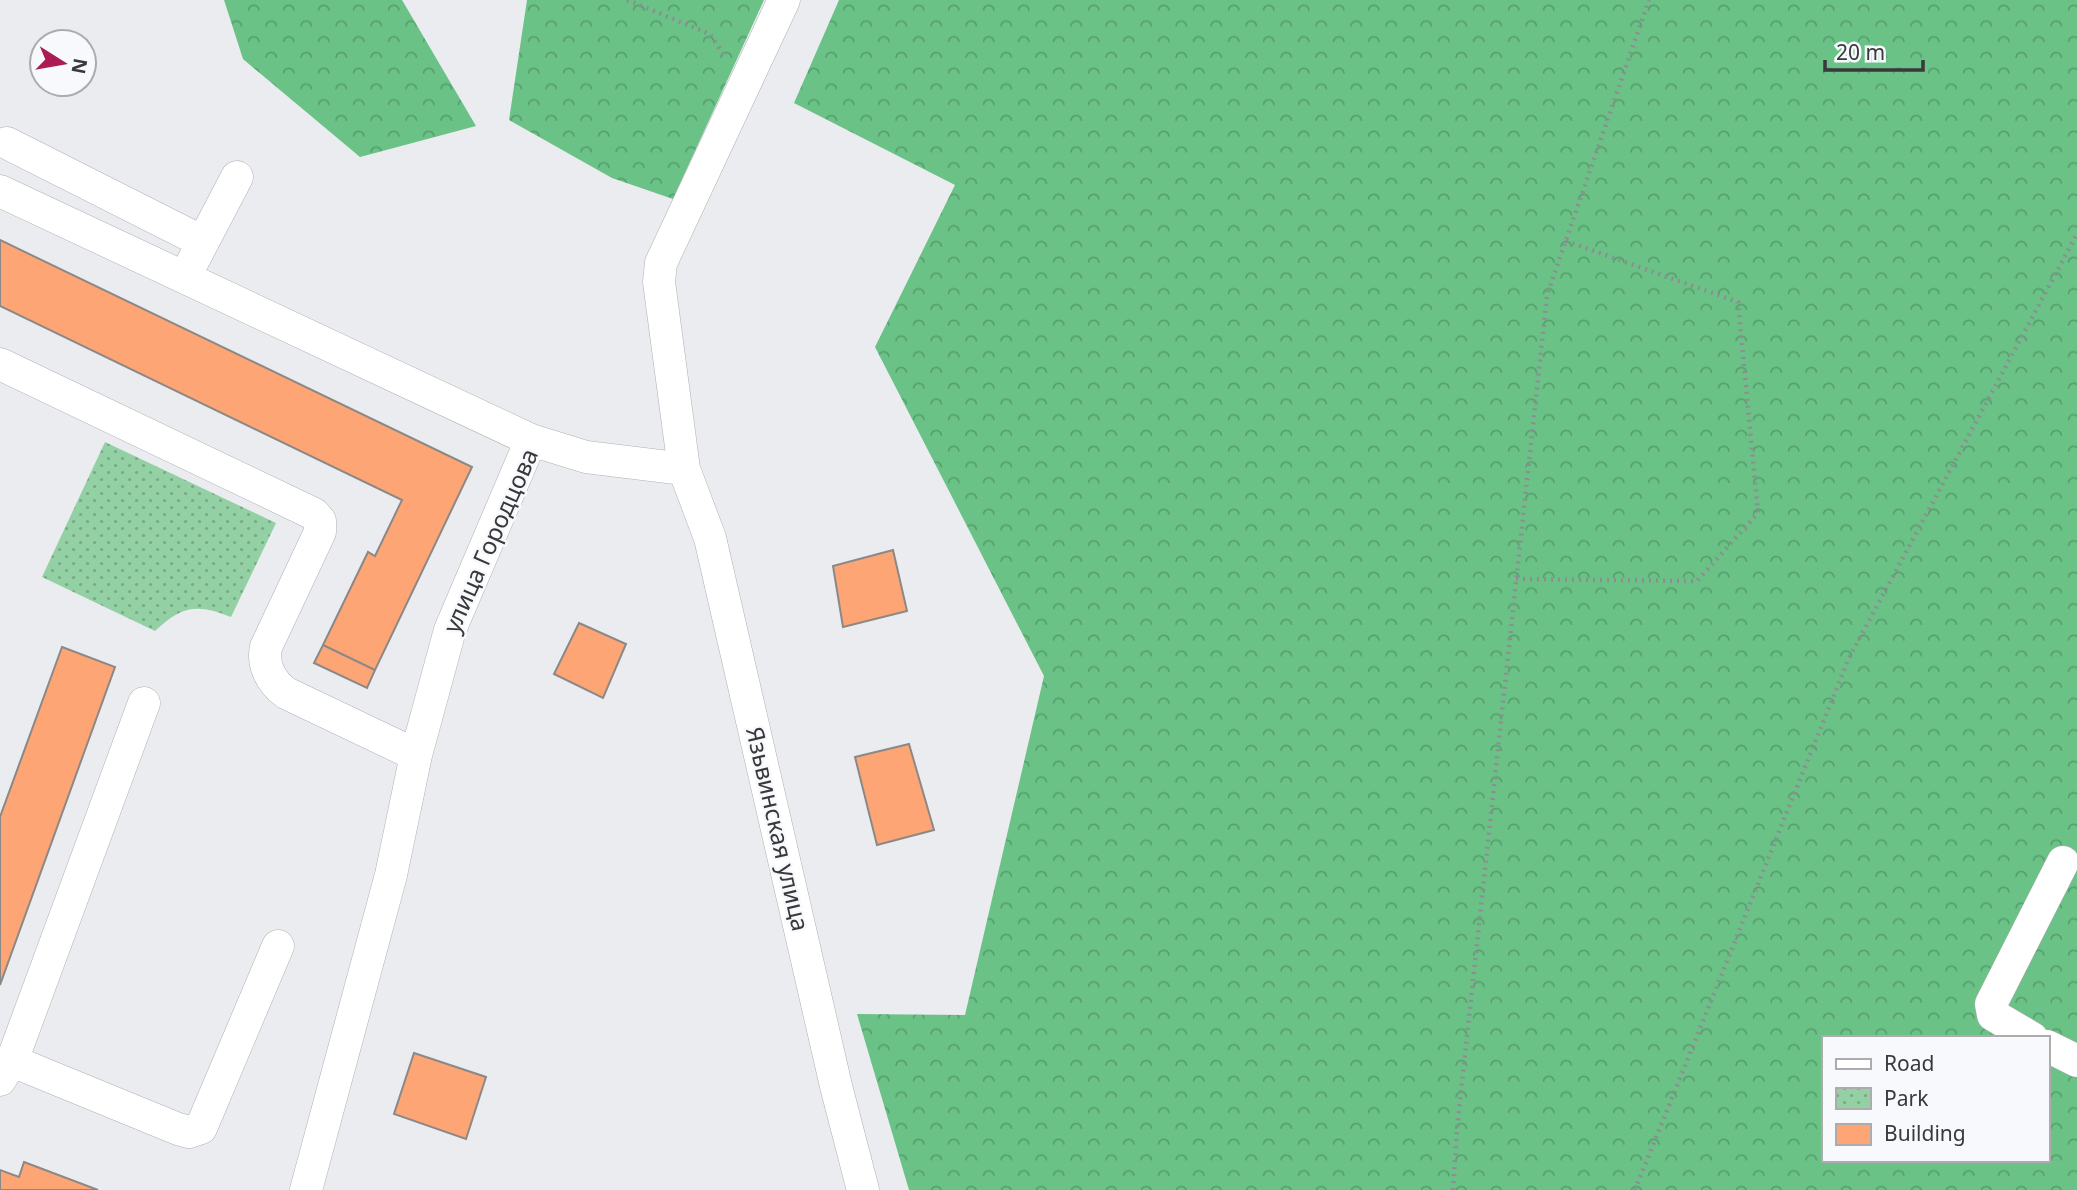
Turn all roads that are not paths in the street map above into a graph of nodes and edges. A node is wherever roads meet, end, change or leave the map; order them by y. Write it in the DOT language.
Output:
graph roads {
  1 [pos="784,0"];
  2 [pos="7,143"];
  3 [pos="237,177"];
  4 [pos="0,191"];
  5 [pos="203,242"];
  6 [pos="184,278"];
  7 [pos="0,364"];
  8 [pos="531,440"];
  9 [pos="684,469"];
  10 [pos="144,703"];
  11 [pos="416,755"];
  12 [pos="2063,862"];
  13 [pos="278,946"];
  14 [pos="2028,1036"];
  15 [pos="2049,1047"];
  16 [pos="2077,1061"];
  17 [pos="6,1071"];
  18 [pos="306,1190"];
  19 [pos="863,1190"];
  1 -- 9 [label="street"];
  2 -- 5 [label="street"];
  3 -- 5 [label="street"];
  4 -- 6 [label="street"];
  5 -- 6 [label="street"];
  6 -- 8 [label="street"];
  7 -- 11 [label="street"];
  8 -- 9 [label="street, улица Городцова"];
  8 -- 11 [label="street, улица Городцова"];
  9 -- 19 [label="street, Язьвинская улица"];
  10 -- 17 [label="street"];
  11 -- 18 [label="street, улица Городцова"];
  12 -- 14 [label="street"];
  13 -- 17 [label="street"];
  15 -- 16 [label="street"];
}
